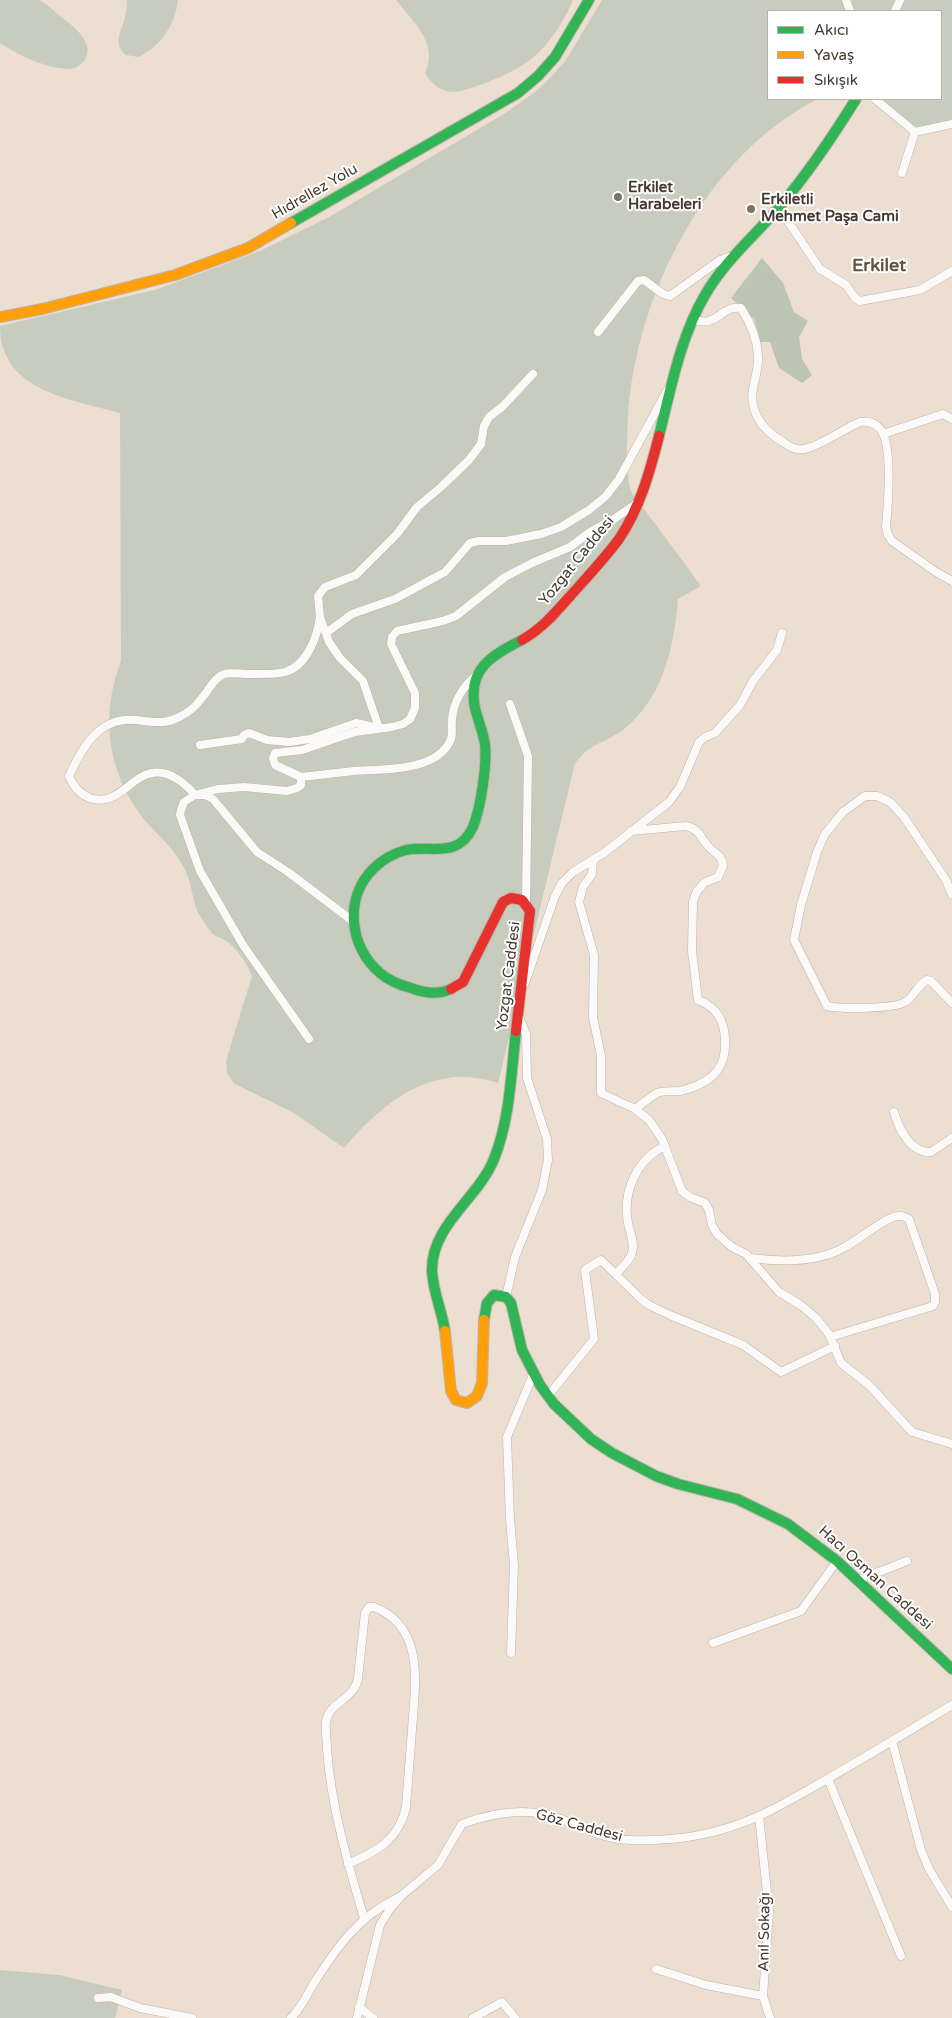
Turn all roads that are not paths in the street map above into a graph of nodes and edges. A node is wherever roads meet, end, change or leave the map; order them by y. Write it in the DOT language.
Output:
graph roads {
  1 [pos="589,0"];
  2 [pos="855,100"];
  3 [pos="876,100"];
  4 [pos="952,124"];
  5 [pos="915,132"];
  6 [pos="902,173"];
  7 [pos="779,208"];
  8 [pos="732,256"];
  9 [pos="952,271"];
  10 [pos="0,318"];
  11 [pos="692,319"];
  12 [pos="598,332"];
  13 [pos="534,374"];
  14 [pos="670,385"];
  15 [pos="952,419"];
  16 [pos="883,434"];
  17 [pos="638,503"];
  18 [pos="952,581"];
  19 [pos="320,617"];
  20 [pos="326,633"];
  21 [pos="782,633"];
  22 [pos="478,673"];
  23 [pos="510,704"];
  24 [pos="379,728"];
  25 [pos="200,745"];
  26 [pos="301,777"];
  27 [pos="196,795"];
  28 [pos="632,831"];
  29 [pos="593,860"];
  30 [pos="952,895"];
  31 [pos="526,903"];
  32 [pos="354,922"];
  33 [pos="522,990"];
  34 [pos="952,1003"];
  35 [pos="519,1017"];
  36 [pos="309,1039"];
  37 [pos="635,1109"];
  38 [pos="894,1112"];
  39 [pos="952,1138"];
  40 [pos="665,1146"];
  41 [pos="750,1258"];
  42 [pos="616,1274"];
  43 [pos="508,1300"];
  44 [pos="830,1337"];
  45 [pos="835,1346"];
  46 [pos="534,1375"];
  47 [pos="548,1396"];
  48 [pos="952,1444"];
  49 [pos="907,1561"];
  50 [pos="837,1562"];
  51 [pos="858,1580"];
  52 [pos="714,1643"];
  53 [pos="511,1653"];
  54 [pos="952,1669"];
  55 [pos="952,1705"];
  56 [pos="892,1741"];
  57 [pos="828,1779"];
  58 [pos="759,1816"];
  59 [pos="348,1864"];
  60 [pos="400,1896"];
  61 [pos="952,1907"];
  62 [pos="364,1918"];
  63 [pos="901,1956"];
  64 [pos="656,1969"];
  65 [pos="763,1996"];
  66 [pos="98,1998"];
  67 [pos="359,2007"];
  68 [pos="192,2018"];
  69 [pos="291,2018"];
  70 [pos="357,2018"];
  71 [pos="373,2018"];
  72 [pos="473,2018"];
  73 [pos="515,2018"];
  74 [pos="770,2018"];
  1 -- 10 [label="street, Hıdrellez Yolu"];
  2 -- 7 [label="street, Yozgat Caddesi"];
  3 -- 5 [label="street"];
  4 -- 5 [label="street"];
  5 -- 6 [label="street"];
  7 -- 8 [label="street, Yozgat Caddesi"];
  7 -- 9 [label="street"];
  8 -- 11 [label="street, Yozgat Caddesi"];
  8 -- 12 [label="street"];
  11 -- 14 [label="street, Yozgat Caddesi"];
  11 -- 16 [label="street"];
  13 -- 19 [label="street"];
  14 -- 17 [label="street, Yozgat Caddesi"];
  14 -- 20 [label="street"];
  15 -- 16 [label="street"];
  16 -- 18 [label="street"];
  17 -- 22 [label="street, Yozgat Caddesi"];
  17 -- 24 [label="street"];
  19 -- 20 [label="street"];
  19 -- 27 [label="street"];
  20 -- 24 [label="street"];
  21 -- 28 [label="street"];
  22 -- 26 [label="street"];
  22 -- 32 [label="street, Yozgat Caddesi"];
  23 -- 31 [label="street"];
  24 -- 25 [label="street"];
  24 -- 26 [label="street"];
  26 -- 27 [label="street"];
  27 -- 32 [label="street"];
  27 -- 36 [label="street"];
  28 -- 29 [label="street"];
  28 -- 37 [label="street"];
  29 -- 33 [label="street"];
  29 -- 37 [label="street"];
  30 -- 34 [label="street"];
  31 -- 32 [label="street, Yozgat Caddesi"];
  31 -- 33 [label="street, Yozgat Caddesi"];
  33 -- 35 [label="street, Yozgat Caddesi"];
  35 -- 43 [label="street"];
  35 -- 43 [label="street, Yozgat Caddesi"];
  37 -- 40 [label="street"];
  38 -- 39 [label="street"];
  40 -- 41 [label="street"];
  40 -- 42 [label="street"];
  41 -- 44 [label="street"];
  41 -- 44 [label="street"];
  42 -- 45 [label="street"];
  42 -- 47 [label="street"];
  43 -- 46 [label="street, Hacı Osman Caddesi"];
  44 -- 45 [label="street"];
  45 -- 48 [label="street"];
  46 -- 47 [label="street, Hacı Osman Caddesi"];
  46 -- 53 [label="street"];
  47 -- 50 [label="street, Hacı Osman Caddesi"];
  49 -- 51 [label="street"];
  50 -- 51 [label="street, Hacı Osman Caddesi"];
  50 -- 52 [label="street"];
  51 -- 54 [label="street, Hacı Osman Caddesi"];
  55 -- 56 [label="street, Göz Caddesi"];
  56 -- 57 [label="street, Göz Caddesi"];
  56 -- 61 [label="street"];
  57 -- 58 [label="street, Göz Caddesi"];
  57 -- 63 [label="street"];
  58 -- 60 [label="street, Göz Caddesi"];
  58 -- 65 [label="street, Anıl Sokağı"];
  59 -- 59 [label="street"];
  59 -- 62 [label="street"];
  60 -- 62 [label="street"];
  60 -- 67 [label="street, Göz Caddesi"];
  62 -- 69 [label="street"];
  64 -- 65 [label="street"];
  65 -- 74 [label="street, Anıl Sokağı"];
  66 -- 68 [label="street"];
  67 -- 70 [label="street, Göz Caddesi"];
  67 -- 71 [label="street"];
  72 -- 73 [label="street"];
}
